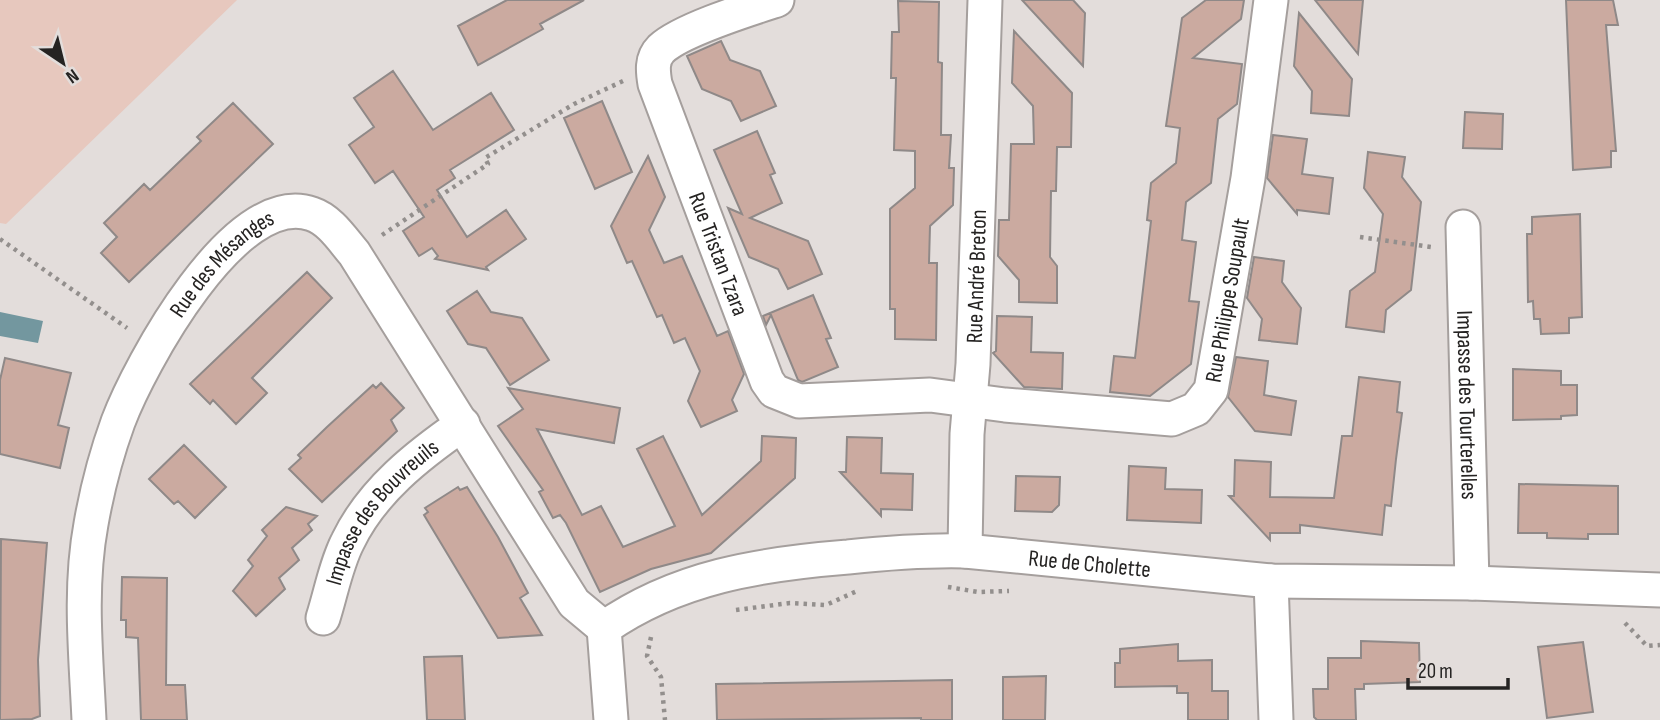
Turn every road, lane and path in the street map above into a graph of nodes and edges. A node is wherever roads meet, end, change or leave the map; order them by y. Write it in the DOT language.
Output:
graph roads {
  1 [pos="777,0"];
  2 [pos="985,0"];
  3 [pos="1270,0"];
  4 [pos="652,68"];
  5 [pos="1360,237"];
  6 [pos="0,239"];
  7 [pos="1463,239"];
  8 [pos="354,253"];
  9 [pos="154,347"];
  10 [pos="969,399"];
  11 [pos="463,424"];
  12 [pos="965,551"];
  13 [pos="1270,580"];
  14 [pos="1472,583"];
  15 [pos="1660,590"];
  16 [pos="323,618"];
  17 [pos="604,628"];
  18 [pos="647,656"];
  19 [pos="613,713"];
  20 [pos="89,720"];
  21 [pos="665,720"];
  22 [pos="1276,720"];
  1 -- 4 [label="street"];
  2 -- 10 [label="street, Rue André Breton"];
  3 -- 10 [label="street, Rue Philippe Soupault"];
  4 -- 8 [label="path"];
  4 -- 10 [label="street, Rue Tristan Tzara"];
  5 -- 7 [label="path"];
  6 -- 9 [label="path"];
  7 -- 14 [label="street, Impasse des Tourterelles"];
  8 -- 9 [label="street, Rue des Mésanges"];
  8 -- 11 [label="street, Rue des Mésanges"];
  9 -- 20 [label="street, Rue des Mésanges"];
  10 -- 12 [label="street, Rue André Breton"];
  11 -- 16 [label="street, Impasse des Bouvreuils"];
  11 -- 17 [label="street, Rue des Mésanges"];
  12 -- 13 [label="street, Rue de Cholette"];
  12 -- 17 [label="street, Rue de Cholette"];
  13 -- 14 [label="street, Rue de Cholette"];
  13 -- 22 [label="street"];
  14 -- 15 [label="street, Rue de Cholette"];
  17 -- 19 [label="street"];
  18 -- 21 [label="path"];
}
